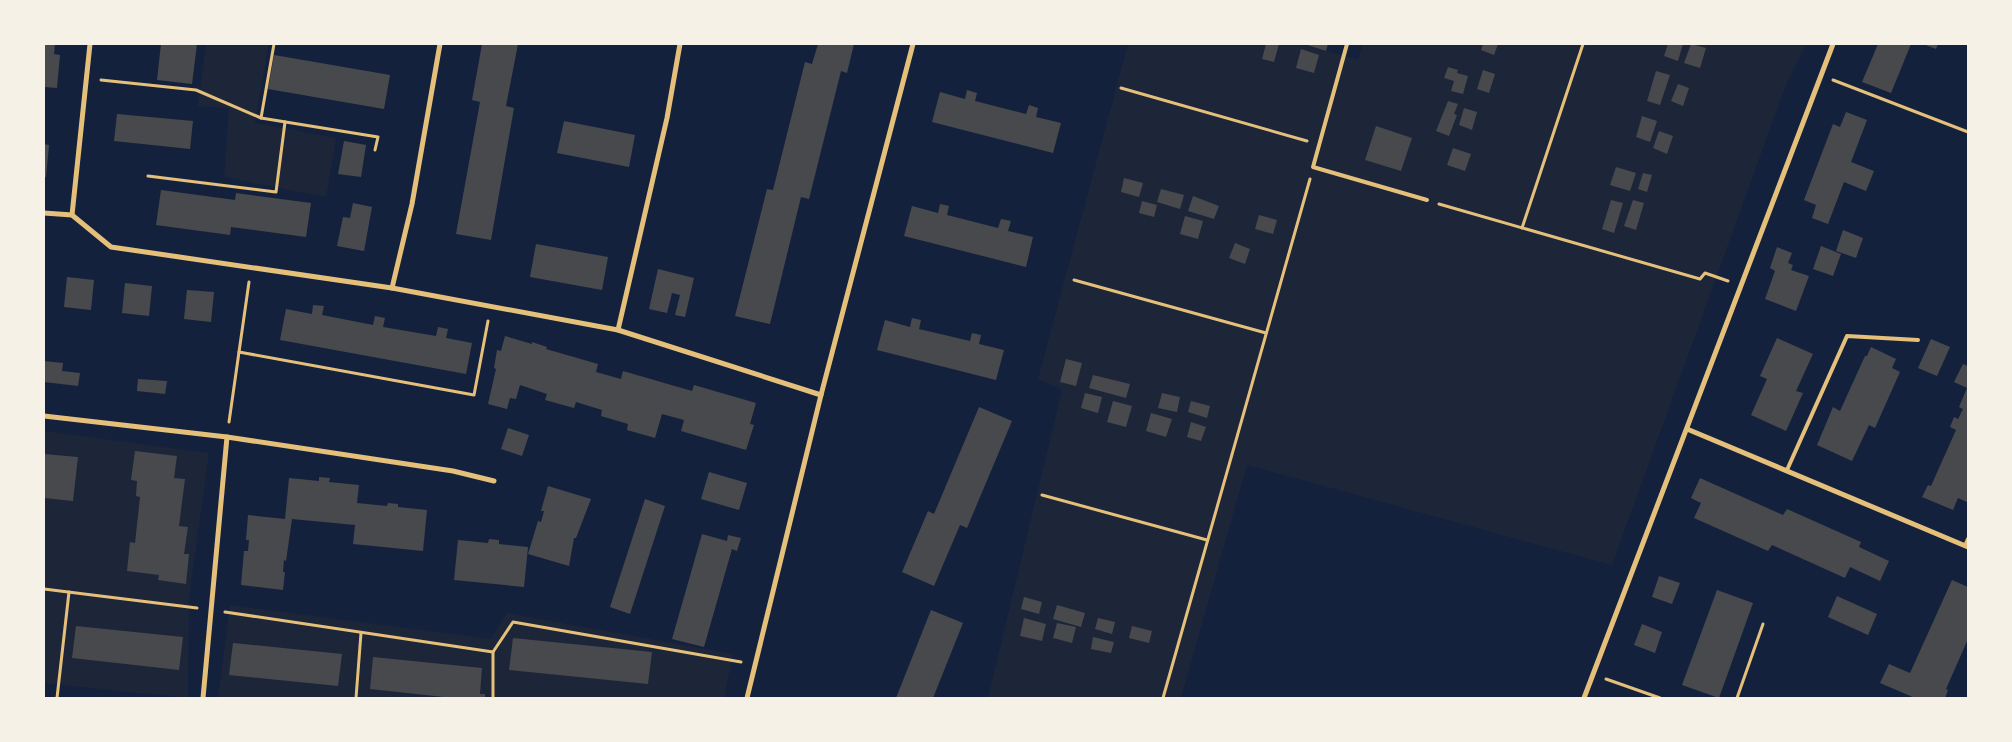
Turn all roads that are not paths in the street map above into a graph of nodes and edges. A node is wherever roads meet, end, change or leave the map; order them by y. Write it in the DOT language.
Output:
graph roads {
  1 [pos="90,44"];
  2 [pos="440,44"];
  3 [pos="680,44"];
  4 [pos="913,44"];
  5 [pos="1347,44"];
  6 [pos="1833,44"];
  7 [pos="1427,200"];
  8 [pos="44,213"];
  9 [pos="72,215"];
  10 [pos="392,288"];
  11 [pos="618,330"];
  12 [pos="1918,340"];
  13 [pos="821,395"];
  14 [pos="44,416"];
  15 [pos="1687,429"];
  16 [pos="227,437"];
  17 [pos="1787,470"];
  18 [pos="494,481"];
  19 [pos="1968,539"];
  20 [pos="1967,547"];
  21 [pos="203,698"];
  22 [pos="747,698"];
  23 [pos="1584,698"];
  1 -- 9 [label="street"];
  2 -- 10 [label="street"];
  3 -- 11 [label="street"];
  4 -- 13 [label="street"];
  5 -- 7 [label="lane"];
  6 -- 15 [label="street"];
  8 -- 9 [label="street"];
  9 -- 10 [label="street"];
  10 -- 11 [label="street"];
  11 -- 13 [label="street"];
  12 -- 17 [label="lane"];
  13 -- 22 [label="street"];
  14 -- 16 [label="street"];
  15 -- 17 [label="street"];
  15 -- 23 [label="street"];
  16 -- 18 [label="street"];
  16 -- 21 [label="street"];
  17 -- 20 [label="street"];
  19 -- 20 [label="lane"];
}
